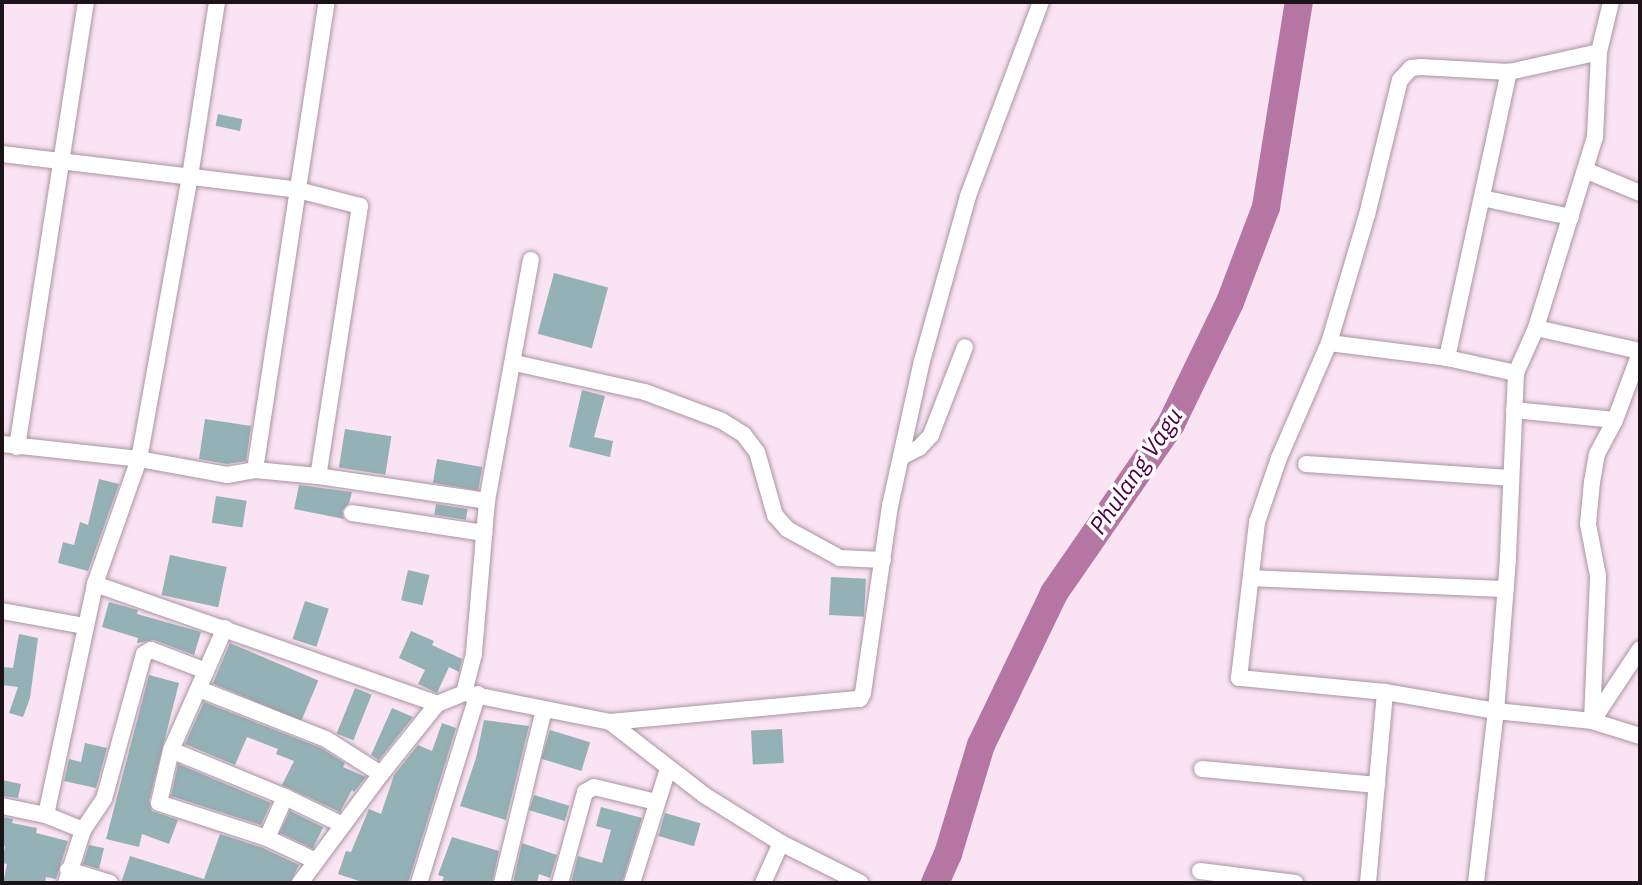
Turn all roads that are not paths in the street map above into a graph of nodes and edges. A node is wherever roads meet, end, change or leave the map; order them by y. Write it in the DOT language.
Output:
graph roads {
  1 [pos="86,2"];
  2 [pos="217,2"];
  3 [pos="327,2"];
  4 [pos="1041,2"];
  5 [pos="1611,2"];
  6 [pos="1599,52"];
  7 [pos="1509,72"];
  8 [pos="2,154"];
  9 [pos="63,163"];
  10 [pos="1585,170"];
  11 [pos="190,176"];
  12 [pos="298,190"];
  13 [pos="1640,193"];
  14 [pos="1482,198"];
  15 [pos="1571,217"];
  16 [pos="531,260"];
  17 [pos="1536,328"];
  18 [pos="1329,343"];
  19 [pos="965,347"];
  20 [pos="1640,352"];
  21 [pos="1447,358"];
  22 [pos="514,363"];
  23 [pos="1516,373"];
  24 [pos="1514,410"];
  25 [pos="1615,420"];
  26 [pos="10,445"];
  27 [pos="901,457"];
  28 [pos="139,459"];
  29 [pos="1306,464"];
  30 [pos="255,470"];
  31 [pos="318,476"];
  32 [pos="1510,478"];
  33 [pos="487,501"];
  34 [pos="352,513"];
  35 [pos="484,533"];
  36 [pos="883,560"];
  37 [pos="1251,578"];
  38 [pos="95,584"];
  39 [pos="1506,589"];
  40 [pos="2,611"];
  41 [pos="84,626"];
  42 [pos="225,628"];
  43 [pos="1640,649"];
  44 [pos="206,671"];
  45 [pos="198,689"];
  46 [pos="1385,692"];
  47 [pos="471,694"];
  48 [pos="437,704"];
  49 [pos="544,710"];
  50 [pos="1496,711"];
  51 [pos="1592,721"];
  52 [pos="610,722"];
  53 [pos="1640,736"];
  54 [pos="171,750"];
  55 [pos="668,769"];
  56 [pos="1202,769"];
  57 [pos="381,774"];
  58 [pos="1377,785"];
  59 [pos="285,797"];
  60 [pos="656,802"];
  61 [pos="2,806"];
  62 [pos="46,816"];
  63 [pos="343,825"];
  64 [pos="83,830"];
  65 [pos="267,838"];
  66 [pos="781,843"];
  67 [pos="316,861"];
  68 [pos="1200,871"];
  69 [pos="67,876"];
  70 [pos="110,883"];
  71 [pos="300,883"];
  72 [pos="419,883"];
  73 [pos="502,883"];
  74 [pos="560,883"];
  75 [pos="632,883"];
  76 [pos="762,883"];
  77 [pos="861,883"];
  78 [pos="1295,883"];
  79 [pos="1368,883"];
  80 [pos="1476,883"];
  1 -- 9 [label="street"];
  2 -- 11 [label="street"];
  3 -- 12 [label="street"];
  4 -- 27 [label="street"];
  5 -- 6 [label="street"];
  6 -- 7 [label="street"];
  6 -- 10 [label="street"];
  7 -- 14 [label="street"];
  7 -- 18 [label="street"];
  8 -- 9 [label="street"];
  9 -- 11 [label="street"];
  9 -- 26 [label="street"];
  10 -- 13 [label="street"];
  10 -- 15 [label="street"];
  11 -- 12 [label="street"];
  11 -- 28 [label="street"];
  12 -- 30 [label="street"];
  12 -- 31 [label="street"];
  14 -- 15 [label="street"];
  14 -- 21 [label="street"];
  15 -- 17 [label="street"];
  16 -- 22 [label="street"];
  17 -- 20 [label="street"];
  17 -- 23 [label="street"];
  18 -- 21 [label="street"];
  18 -- 37 [label="street"];
  19 -- 27 [label="street"];
  20 -- 25 [label="street"];
  21 -- 23 [label="street"];
  22 -- 33 [label="street"];
  22 -- 36 [label="street"];
  23 -- 24 [label="street"];
  24 -- 25 [label="street"];
  24 -- 32 [label="street"];
  25 -- 51 [label="street"];
  26 -- 28 [label="street"];
  27 -- 36 [label="street"];
  28 -- 30 [label="street"];
  28 -- 38 [label="street"];
  29 -- 32 [label="street"];
  30 -- 31 [label="street"];
  31 -- 33 [label="street"];
  32 -- 39 [label="street"];
  33 -- 35 [label="street"];
  34 -- 35 [label="street"];
  35 -- 47 [label="street"];
  36 -- 52 [label="street"];
  37 -- 39 [label="street"];
  37 -- 46 [label="street"];
  38 -- 41 [label="street"];
  38 -- 42 [label="street"];
  39 -- 50 [label="street"];
  40 -- 41 [label="street"];
  41 -- 62 [label="street"];
  42 -- 44 [label="street"];
  42 -- 48 [label="street"];
  43 -- 51 [label="street"];
  44 -- 45 [label="street"];
  44 -- 64 [label="street"];
  45 -- 54 [label="street"];
  45 -- 57 [label="street"];
  46 -- 50 [label="street"];
  46 -- 58 [label="street"];
  47 -- 48 [label="street"];
  47 -- 49 [label="street"];
  47 -- 72 [label="street"];
  48 -- 57 [label="street"];
  49 -- 52 [label="street"];
  49 -- 73 [label="street"];
  50 -- 51 [label="street"];
  50 -- 80 [label="street"];
  51 -- 53 [label="street"];
  52 -- 55 [label="street"];
  54 -- 59 [label="street"];
  54 -- 65 [label="street"];
  55 -- 60 [label="street"];
  55 -- 66 [label="street"];
  56 -- 58 [label="street"];
  57 -- 63 [label="street"];
  58 -- 79 [label="street"];
  59 -- 63 [label="street"];
  59 -- 65 [label="street"];
  60 -- 74 [label="street"];
  60 -- 75 [label="street"];
  61 -- 62 [label="street"];
  62 -- 64 [label="street"];
  63 -- 67 [label="street"];
  64 -- 69 [label="street"];
  65 -- 67 [label="street"];
  66 -- 76 [label="street"];
  66 -- 77 [label="street"];
  67 -- 71 [label="street"];
  68 -- 78 [label="street"];
  69 -- 70 [label="street"];
}
